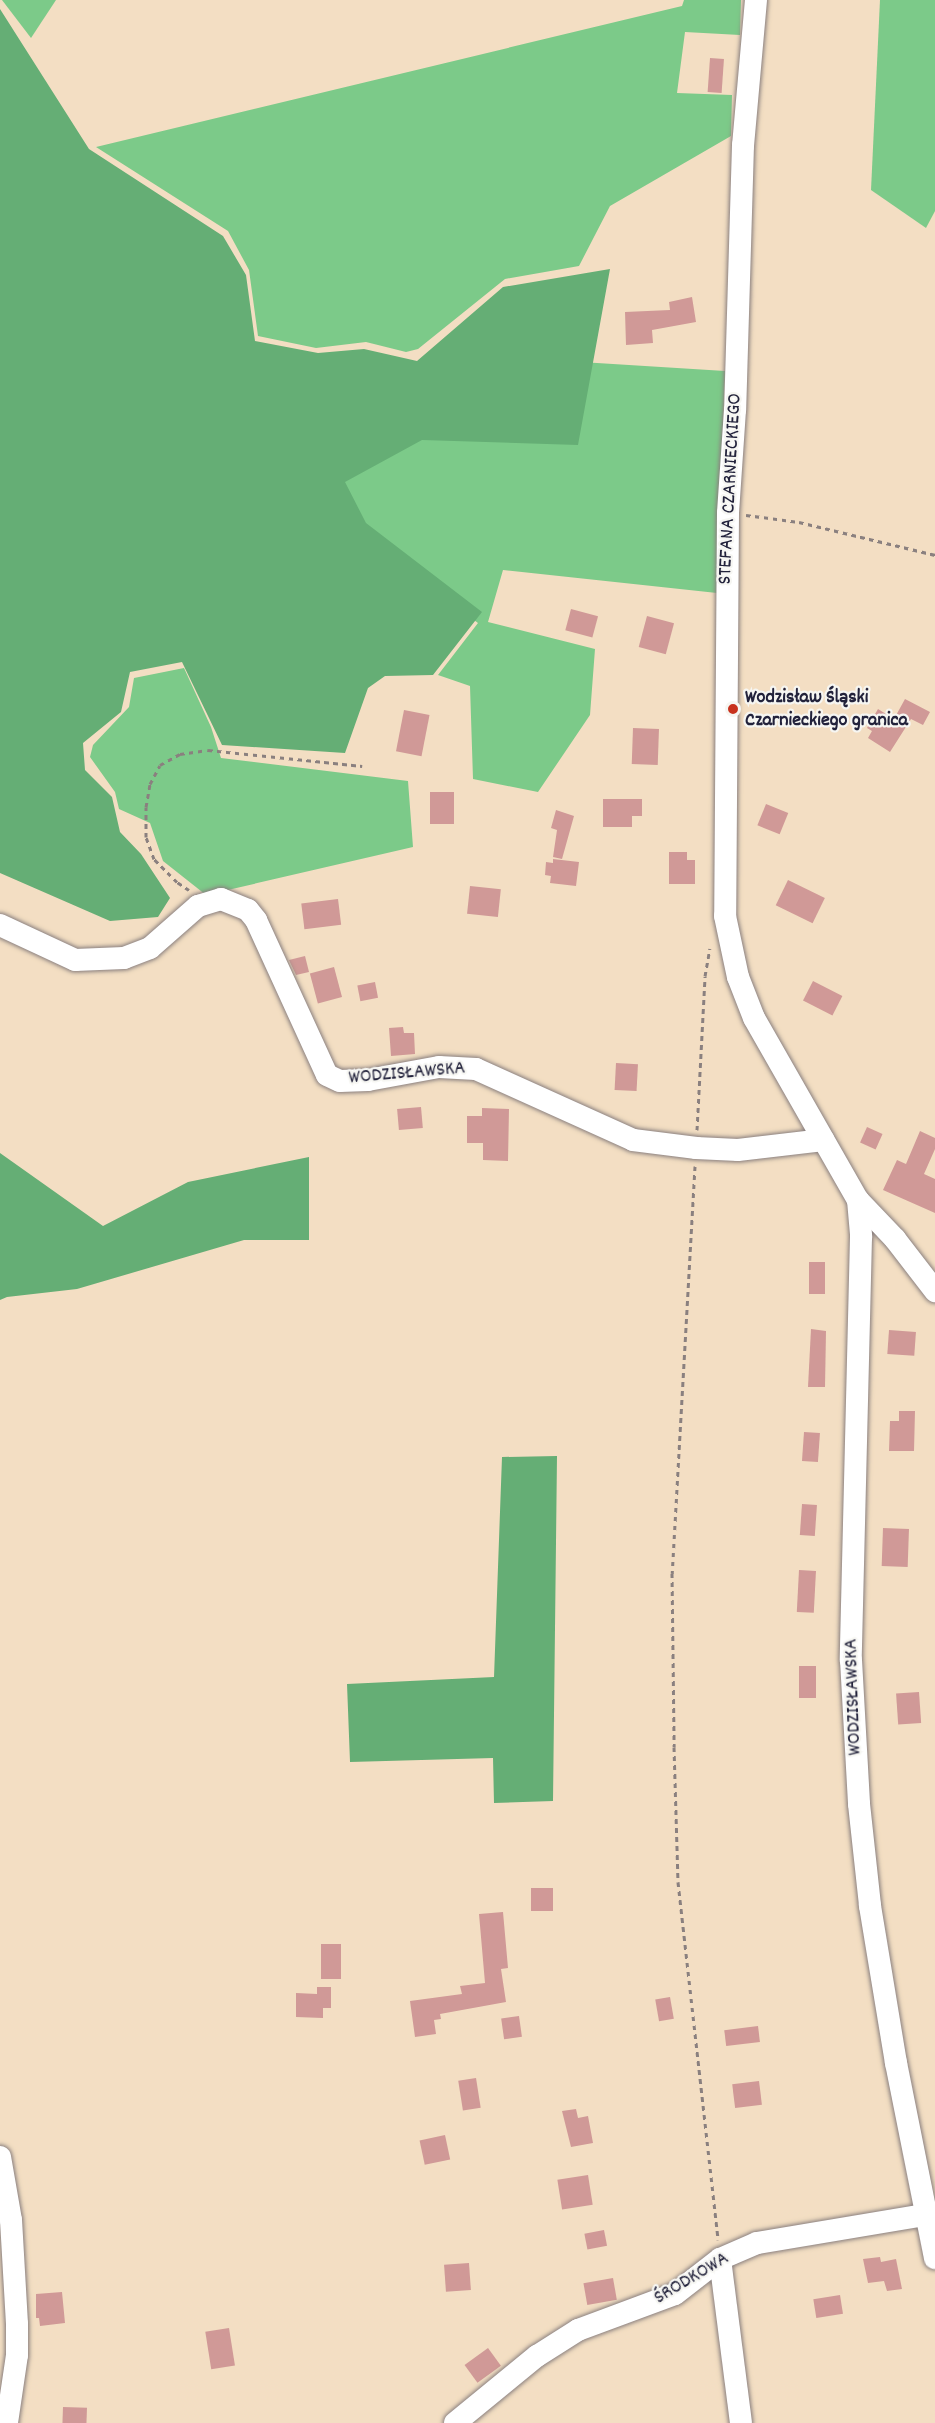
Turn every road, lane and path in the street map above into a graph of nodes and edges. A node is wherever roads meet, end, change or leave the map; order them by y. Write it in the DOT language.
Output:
graph roads {
  1 [pos="756,0"];
  2 [pos="728,513"];
  3 [pos="935,555"];
  4 [pos="362,766"];
  5 [pos="208,903"];
  6 [pos="725,916"];
  7 [pos="0,925"];
  8 [pos="738,977"];
  9 [pos="823,1140"];
  10 [pos="696,1148"];
  11 [pos="858,1200"];
  12 [pos="935,1291"];
  13 [pos="0,2157"];
  14 [pos="925,2215"];
  15 [pos="935,2258"];
  16 [pos="720,2259"];
  17 [pos="7,2423"];
  18 [pos="455,2423"];
  19 [pos="741,2423"];
  1 -- 2 [label="street, STEFANA CZARNIECKIEGO"];
  2 -- 3 [label="path"];
  2 -- 6 [label="street, STEFANA CZARNIECKIEGO"];
  4 -- 5 [label="path"];
  5 -- 7 [label="street"];
  5 -- 10 [label="street, WODZISŁAWSKA"];
  6 -- 8 [label="street, STEFANA CZARNIECKIEGO"];
  6 -- 10 [label="path"];
  8 -- 9 [label="street, WODZISŁAWSKA"];
  9 -- 10 [label="street, WODZISŁAWSKA"];
  9 -- 11 [label="street, WODZISŁAWSKA"];
  10 -- 16 [label="path"];
  11 -- 12 [label="street"];
  11 -- 14 [label="street, WODZISŁAWSKA"];
  13 -- 17 [label="street"];
  14 -- 15 [label="street, WODZISŁAWSKA"];
  14 -- 16 [label="street, ŚRODKOWA"];
  16 -- 18 [label="street, ŚRODKOWA"];
  16 -- 19 [label="street"];
}
